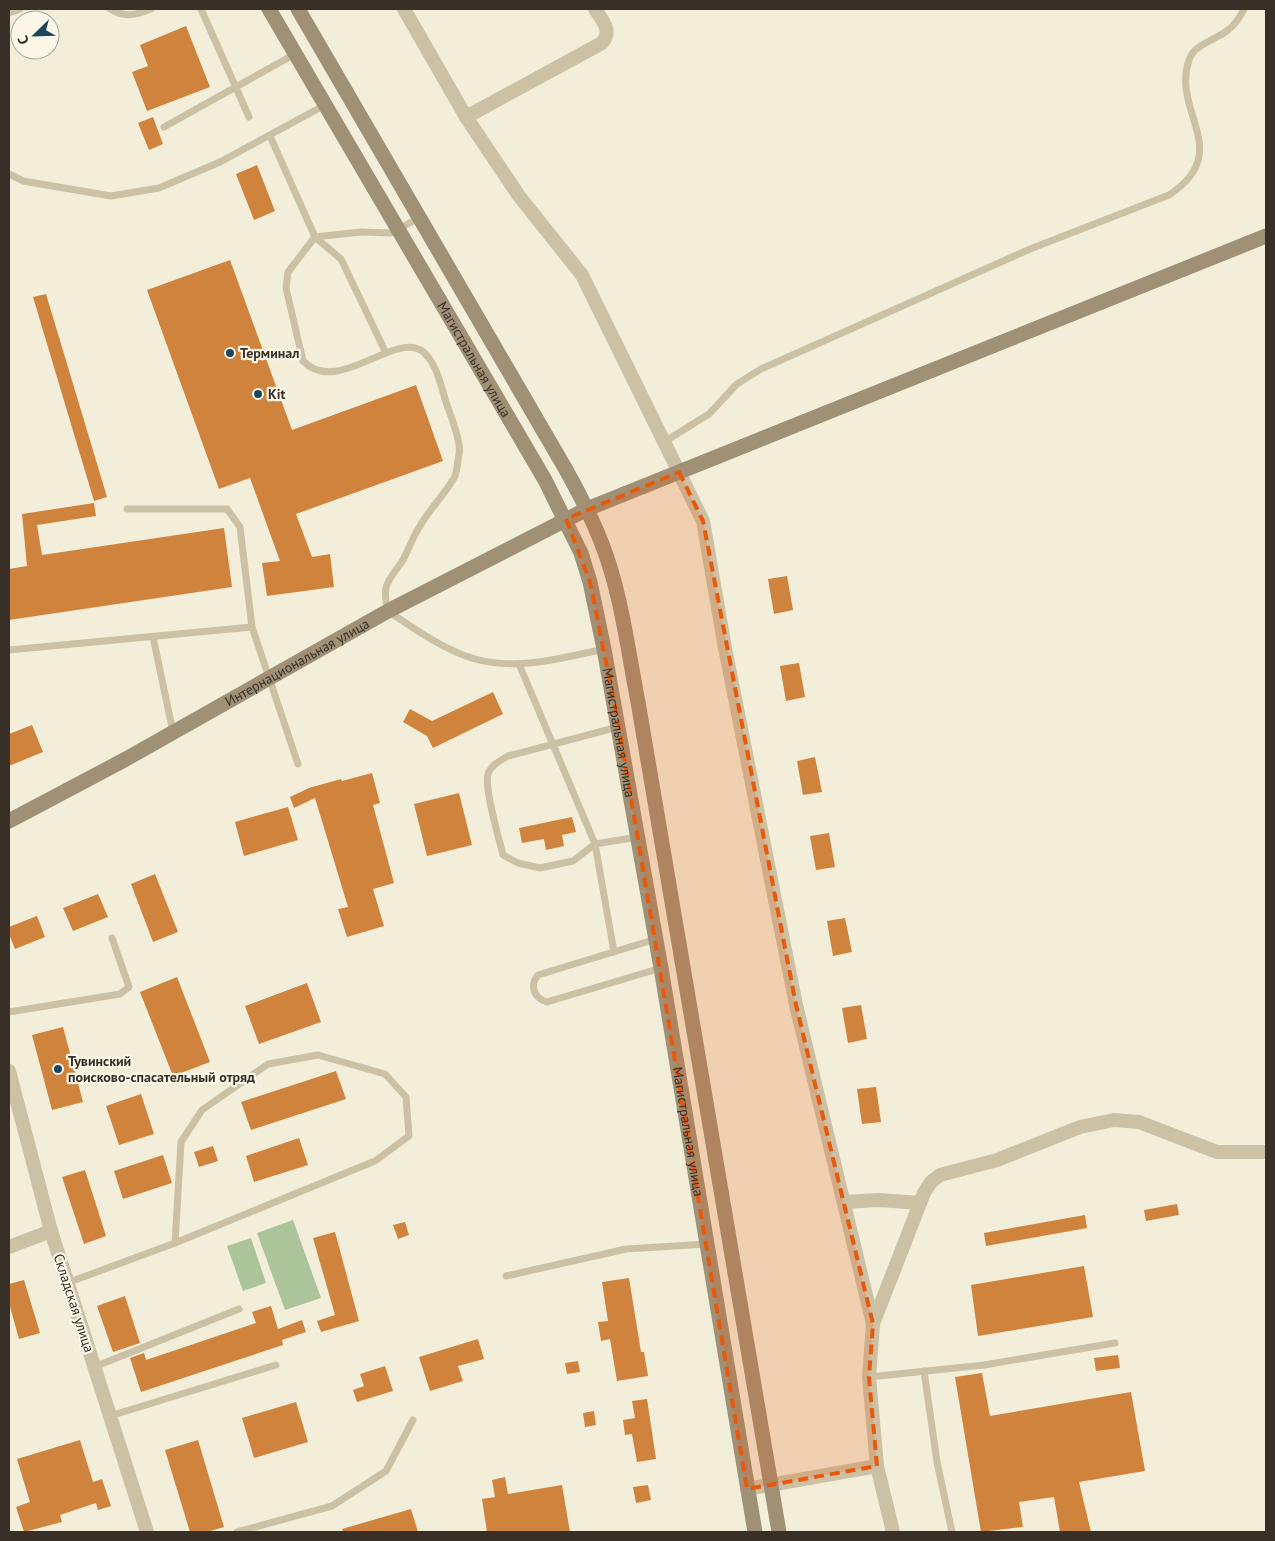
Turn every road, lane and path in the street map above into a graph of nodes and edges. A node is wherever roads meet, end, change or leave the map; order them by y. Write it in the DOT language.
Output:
graph roads {
  1 [pos="20,9"];
  2 [pos="110,9"];
  3 [pos="151,9"];
  4 [pos="201,9"];
  5 [pos="269,9"];
  6 [pos="298,9"];
  7 [pos="404,9"];
  8 [pos="594,9"];
  9 [pos="1244,9"];
  10 [pos="9,13"];
  11 [pos="295,53"];
  12 [pos="236,87"];
  13 [pos="325,105"];
  14 [pos="466,116"];
  15 [pos="249,117"];
  16 [pos="164,127"];
  17 [pos="270,136"];
  18 [pos="9,174"];
  19 [pos="420,218"];
  20 [pos="400,229"];
  21 [pos="1266,236"];
  22 [pos="314,238"];
  23 [pos="386,353"];
  24 [pos="664,442"];
  25 [pos="679,472"];
  26 [pos="127,509"];
  27 [pos="587,509"];
  28 [pos="566,519"];
  29 [pos="388,611"];
  30 [pos="252,628"];
  31 [pos="153,637"];
  32 [pos="604,649"];
  33 [pos="9,650"];
  34 [pos="519,664"];
  35 [pos="270,677"];
  36 [pos="619,727"];
  37 [pos="173,732"];
  38 [pos="552,744"];
  39 [pos="298,764"];
  40 [pos="9,821"];
  41 [pos="638,837"];
  42 [pos="596,844"];
  43 [pos="112,938"];
  44 [pos="656,939"];
  45 [pos="614,952"];
  46 [pos="661,968"];
  47 [pos="9,1012"];
  48 [pos="9,1071"];
  49 [pos="1264,1154"];
  50 [pos="844,1202"];
  51 [pos="920,1203"];
  52 [pos="51,1231"];
  53 [pos="175,1243"];
  54 [pos="707,1244"];
  55 [pos="9,1247"];
  56 [pos="506,1276"];
  57 [pos="67,1283"];
  58 [pos="239,1309"];
  59 [pos="873,1324"];
  60 [pos="1116,1343"];
  61 [pos="276,1365"];
  62 [pos="94,1367"];
  63 [pos="924,1371"];
  64 [pos="869,1377"];
  65 [pos="110,1416"];
  66 [pos="413,1420"];
  67 [pos="877,1466"];
  68 [pos="771,1484"];
  69 [pos="747,1489"];
  70 [pos="147,1532"];
  71 [pos="236,1532"];
  72 [pos="755,1532"];
  73 [pos="779,1532"];
  74 [pos="893,1532"];
  75 [pos="952,1532"];
  1 -- 10 [label="lane"];
  2 -- 3 [label="lane"];
  4 -- 12 [label="lane"];
  5 -- 11 [label="main road, Магистральная улица"];
  6 -- 19 [label="main road, Магистральная улица"];
  7 -- 14 [label="street"];
  8 -- 14 [label="street"];
  9 -- 24 [label="lane"];
  11 -- 12 [label="lane"];
  11 -- 13 [label="main road, Магистральная улица"];
  12 -- 15 [label="lane"];
  12 -- 16 [label="lane"];
  13 -- 17 [label="lane"];
  13 -- 20 [label="main road, Магистральная улица"];
  14 -- 24 [label="street"];
  17 -- 18 [label="lane"];
  17 -- 22 [label="lane"];
  19 -- 20 [label="lane"];
  19 -- 27 [label="main road, Магистральная улица"];
  20 -- 22 [label="lane"];
  20 -- 28 [label="main road, Магистральная улица"];
  21 -- 25 [label="main road, Интернациональная улица"];
  22 -- 23 [label="lane"];
  22 -- 23 [label="lane"];
  23 -- 29 [label="lane"];
  24 -- 25 [label="street"];
  25 -- 27 [label="main road, Интернациональная улица"];
  25 -- 50 [label="street"];
  26 -- 30 [label="lane"];
  27 -- 28 [label="main road, Интернациональная улица"];
  27 -- 68 [label="main road, Магистральная улица"];
  28 -- 29 [label="main road, Интернациональная улица"];
  28 -- 32 [label="main road, Магистральная улица"];
  29 -- 34 [label="lane"];
  29 -- 35 [label="main road, Интернациональная улица"];
  30 -- 31 [label="lane"];
  30 -- 35 [label="lane"];
  31 -- 33 [label="lane"];
  31 -- 37 [label="lane"];
  32 -- 34 [label="lane"];
  32 -- 36 [label="main road, Магистральная улица"];
  34 -- 38 [label="lane"];
  35 -- 37 [label="main road, Интернациональная улица"];
  35 -- 39 [label="lane"];
  36 -- 38 [label="lane"];
  36 -- 41 [label="main road, Магистральная улица"];
  37 -- 40 [label="main road, Интернациональная улица"];
  38 -- 42 [label="lane"];
  38 -- 42 [label="lane"];
  41 -- 42 [label="lane"];
  41 -- 44 [label="main road, Магистральная улица"];
  42 -- 45 [label="lane"];
  43 -- 47 [label="lane"];
  44 -- 45 [label="lane"];
  44 -- 46 [label="main road, Магистральная улица"];
  45 -- 46 [label="lane"];
  46 -- 54 [label="main road, Магистральная улица"];
  48 -- 52 [label="street, Складская улица"];
  49 -- 51 [label="street"];
  50 -- 51 [label="street"];
  50 -- 59 [label="street"];
  51 -- 59 [label="street"];
  52 -- 55 [label="street"];
  52 -- 57 [label="street, Складская улица"];
  53 -- 53 [label="lane"];
  53 -- 57 [label="lane"];
  54 -- 56 [label="lane"];
  54 -- 69 [label="main road, Магистральная улица"];
  57 -- 62 [label="street, Складская улица"];
  58 -- 62 [label="lane"];
  59 -- 64 [label="street"];
  60 -- 63 [label="lane"];
  61 -- 65 [label="lane"];
  62 -- 65 [label="street, Складская улица"];
  63 -- 64 [label="lane"];
  63 -- 75 [label="lane"];
  64 -- 67 [label="street"];
  65 -- 70 [label="street, Складская улица"];
  66 -- 71 [label="lane"];
  67 -- 68 [label="street"];
  67 -- 74 [label="street"];
  68 -- 69 [label="street"];
  68 -- 73 [label="main road, Магистральная улица"];
  69 -- 72 [label="main road, Магистральная улица"];
}
